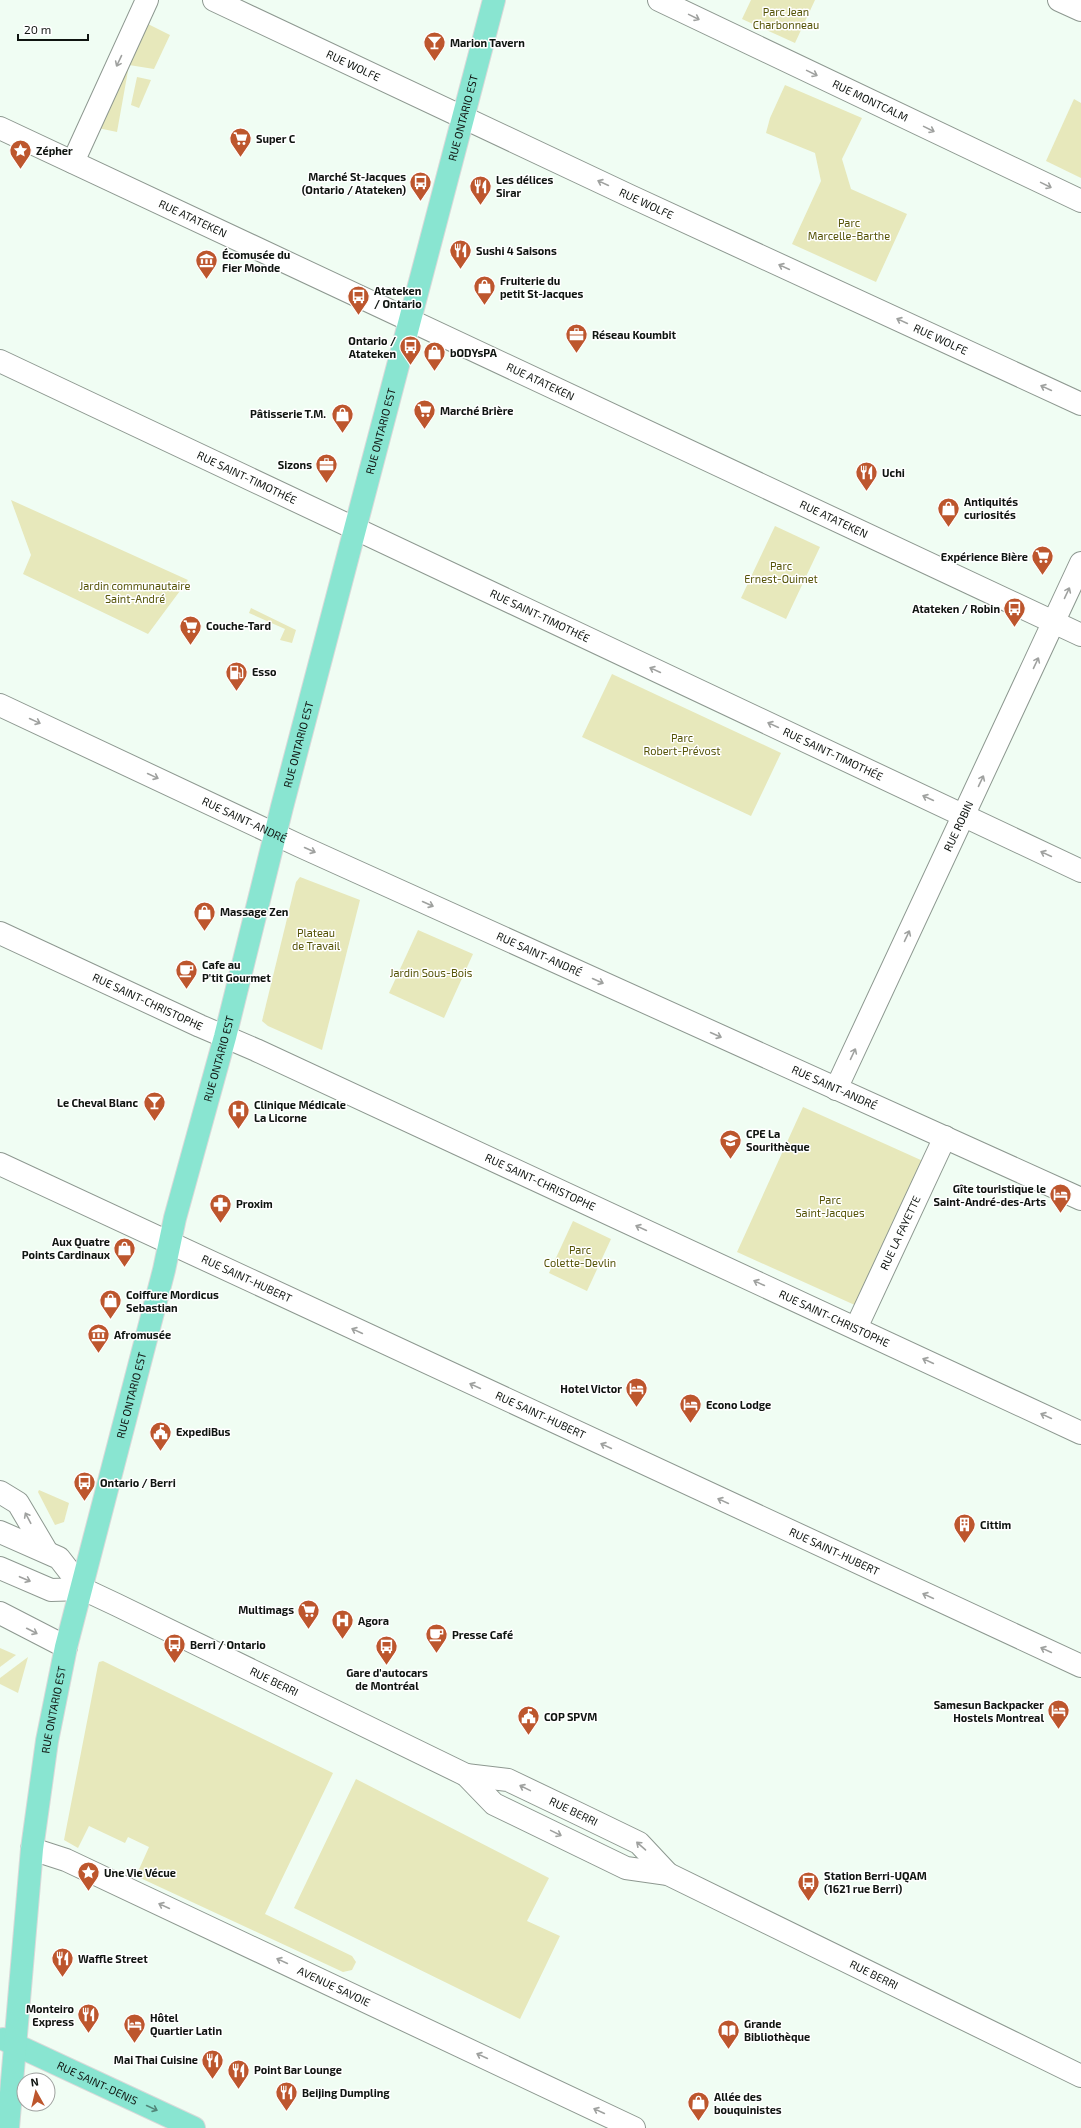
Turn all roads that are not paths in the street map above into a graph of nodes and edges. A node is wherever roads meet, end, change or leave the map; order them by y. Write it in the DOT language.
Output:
graph roads {
  1 [pos="147,0"];
  2 [pos="214,0"];
  3 [pos="494,0"];
  4 [pos="659,0"];
  5 [pos="1059,0"];
  6 [pos="1081,10"];
  7 [pos="462,117"];
  8 [pos="0,128"];
  9 [pos="73,162"];
  10 [pos="1081,201"];
  11 [pos="410,320"];
  12 [pos="0,361"];
  13 [pos="1081,404"];
  14 [pos="356,528"];
  15 [pos="1081,563"];
  16 [pos="1054,622"];
  17 [pos="1081,635"];
  18 [pos="0,705"];
  19 [pos="964,816"];
  20 [pos="275,834"];
  21 [pos="1081,871"];
  22 [pos="0,933"];
  23 [pos="225,1037"];
  24 [pos="836,1090"];
  25 [pos="945,1137"];
  26 [pos="0,1164"];
  27 [pos="1081,1199"];
  28 [pos="169,1244"];
  29 [pos="856,1328"];
  30 [pos="1081,1433"];
  31 [pos="0,1492"];
  32 [pos="0,1532"];
  33 [pos="47,1552"];
  34 [pos="0,1568"];
  35 [pos="83,1589"];
  36 [pos="0,1613"];
  37 [pos="66,1648"];
  38 [pos="1081,1666"];
  39 [pos="32,1849"];
  40 [pos="7,2041"];
  41 [pos="1081,2076"];
  42 [pos="8,2128"];
  43 [pos="194,2128"];
  44 [pos="634,2128"];
  1 -- 9 [label="street, one-way"];
  2 -- 7 [label="street, RUE WOLFE"];
  3 -- 7 [label="main road, RUE ONTARIO EST"];
  4 -- 10 [label="street, RUE MONTCALM, one-way"];
  5 -- 6 [label="street"];
  7 -- 11 [label="main road, RUE ONTARIO EST"];
  13 -- 7 [label="street, RUE WOLFE, one-way"];
  8 -- 9 [label="street, RUE ATATEKEN"];
  9 -- 11 [label="street, RUE ATATEKEN"];
  11 -- 14 [label="main road, RUE ONTARIO EST"];
  11 -- 16 [label="street, RUE ATATEKEN"];
  12 -- 14 [label="street, RUE SAINT-TIMOTHÉE"];
  19 -- 14 [label="street, RUE SAINT-TIMOTHÉE, one-way"];
  14 -- 20 [label="main road, RUE ONTARIO EST"];
  16 -- 15 [label="street, RUE ROBIN, one-way"];
  16 -- 17 [label="street, RUE ATATEKEN"];
  19 -- 16 [label="street, RUE ROBIN, one-way"];
  18 -- 20 [label="street, RUE SAINT-ANDRÉ, one-way"];
  21 -- 19 [label="street, RUE SAINT-TIMOTHÉE, one-way"];
  24 -- 19 [label="street, RUE ROBIN, one-way"];
  20 -- 23 [label="main road, RUE ONTARIO EST"];
  20 -- 24 [label="street, RUE SAINT-ANDRÉ, one-way"];
  22 -- 23 [label="street, RUE SAINT-CHRISTOPHE"];
  23 -- 28 [label="main road, RUE ONTARIO EST"];
  29 -- 23 [label="street, RUE SAINT-CHRISTOPHE, one-way"];
  24 -- 25 [label="street, RUE SAINT-ANDRÉ"];
  25 -- 27 [label="street, RUE SAINT-ANDRÉ"];
  25 -- 29 [label="street, RUE LA FAYETTE"];
  26 -- 28 [label="street, RUE SAINT-HUBERT"];
  28 -- 35 [label="main road, RUE ONTARIO EST"];
  38 -- 28 [label="street, RUE SAINT-HUBERT, one-way"];
  30 -- 29 [label="street, RUE SAINT-CHRISTOPHE, one-way"];
  33 -- 31 [label="street, RUE BERRI, one-way"];
  32 -- 33 [label="street, RUE BERRI"];
  33 -- 35 [label="street, RUE BERRI"];
  34 -- 35 [label="street, RUE BERRI, one-way"];
  35 -- 37 [label="main road, RUE ONTARIO EST"];
  35 -- 41 [label="street, RUE BERRI"];
  36 -- 37 [label="street, one-way"];
  37 -- 39 [label="main road, RUE ONTARIO EST"];
  39 -- 40 [label="main road, RUE ONTARIO EST"];
  44 -- 39 [label="street, AVENUE SAVOIE, one-way"];
  40 -- 42 [label="main road, RUE ONTARIO EST"];
  40 -- 43 [label="main road, RUE SAINT-DENIS, one-way"];
}
